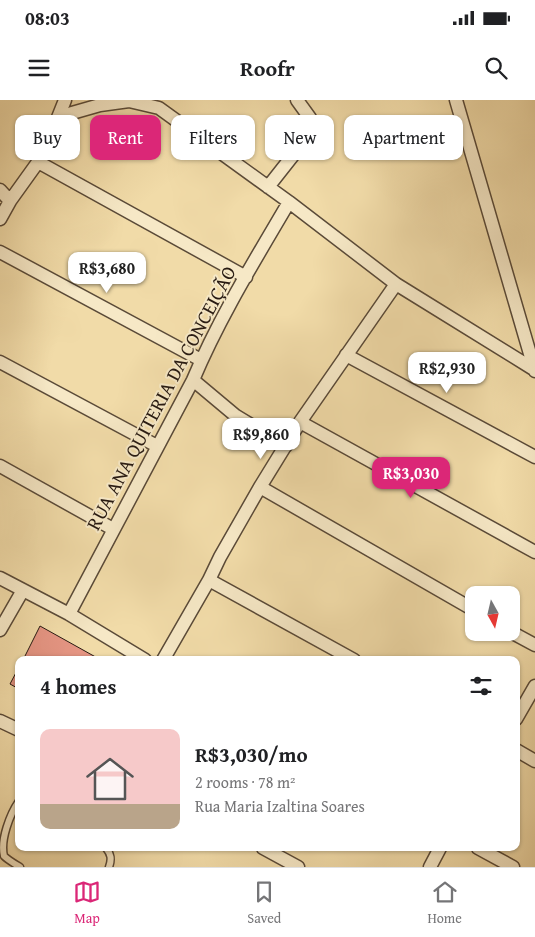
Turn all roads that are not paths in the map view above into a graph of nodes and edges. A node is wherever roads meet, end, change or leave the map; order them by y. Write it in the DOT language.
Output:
graph roads {
  1 [pos="65,100"];
  2 [pos="297,100"];
  3 [pos="456,100"];
  4 [pos="59,115"];
  5 [pos="69,115"];
  6 [pos="38,162"];
  7 [pos="268,187"];
  8 [pos="0,190"];
  9 [pos="10,201"];
  10 [pos="289,202"];
  11 [pos="0,219"];
  12 [pos="0,252"];
  13 [pos="246,277"];
  14 [pos="396,284"];
  15 [pos="346,355"];
  16 [pos="201,360"];
  17 [pos="0,362"];
  18 [pos="535,370"];
  19 [pos="193,380"];
  20 [pos="300,422"];
  21 [pos="157,446"];
  22 [pos="286,446"];
  23 [pos="535,457"];
  24 [pos="0,466"];
  25 [pos="260,487"];
  26 [pos="113,529"];
  27 [pos="535,552"];
  28 [pos="0,578"];
  29 [pos="209,580"];
  30 [pos="24,590"];
  31 [pos="465,605"];
  32 [pos="69,614"];
  33 [pos="0,630"];
  34 [pos="520,637"];
  35 [pos="535,645"];
  36 [pos="138,656"];
  37 [pos="165,656"];
  38 [pos="347,656"];
  39 [pos="535,686"];
  40 [pos="520,712"];
  41 [pos="0,722"];
  42 [pos="15,728"];
  43 [pos="520,752"];
  44 [pos="535,761"];
  45 [pos="15,806"];
  46 [pos="108,851"];
  47 [pos="269,851"];
  48 [pos="438,851"];
  49 [pos="484,851"];
  50 [pos="20,867"];
  51 [pos="109,867"];
  52 [pos="298,867"];
  53 [pos="430,867"];
  54 [pos="513,867"];
  1 -- 4 [label="street"];
  2 -- 7 [label="street"];
  3 -- 18 [label="street"];
  5 -- 7 [label="street"];
  6 -- 9 [label="street"];
  6 -- 13 [label="street"];
  7 -- 10 [label="street"];
  8 -- 9 [label="street"];
  9 -- 11 [label="street"];
  10 -- 13 [label="street, RUA ANA QUITERIA DA CONCEIÇÃO"];
  10 -- 14 [label="street"];
  12 -- 16 [label="street"];
  13 -- 16 [label="street, RUA ANA QUITERIA DA CONCEIÇÃO"];
  14 -- 15 [label="street"];
  14 -- 18 [label="street"];
  15 -- 20 [label="street"];
  15 -- 23 [label="street"];
  16 -- 19 [label="street, RUA ANA QUITERIA DA CONCEIÇÃO"];
  17 -- 21 [label="street"];
  19 -- 21 [label="street, RUA ANA QUITERIA DA CONCEIÇÃO"];
  19 -- 22 [label="street"];
  20 -- 22 [label="street"];
  20 -- 27 [label="street"];
  21 -- 26 [label="street, RUA ANA QUITERIA DA CONCEIÇÃO"];
  22 -- 25 [label="street"];
  24 -- 26 [label="street"];
  25 -- 29 [label="street"];
  25 -- 31 [label="street"];
  26 -- 32 [label="street, RUA ANA QUITERIA DA CONCEIÇÃO"];
  28 -- 30 [label="street"];
  29 -- 37 [label="street"];
  29 -- 38 [label="street"];
  30 -- 32 [label="street"];
  30 -- 33 [label="street"];
  32 -- 36 [label="street"];
  34 -- 35 [label="street"];
  39 -- 40 [label="street"];
  41 -- 42 [label="street"];
  43 -- 44 [label="street"];
  45 -- 50 [label="lane"];
  46 -- 51 [label="lane"];
  47 -- 52 [label="street"];
  48 -- 53 [label="street"];
  49 -- 54 [label="street"];
}
